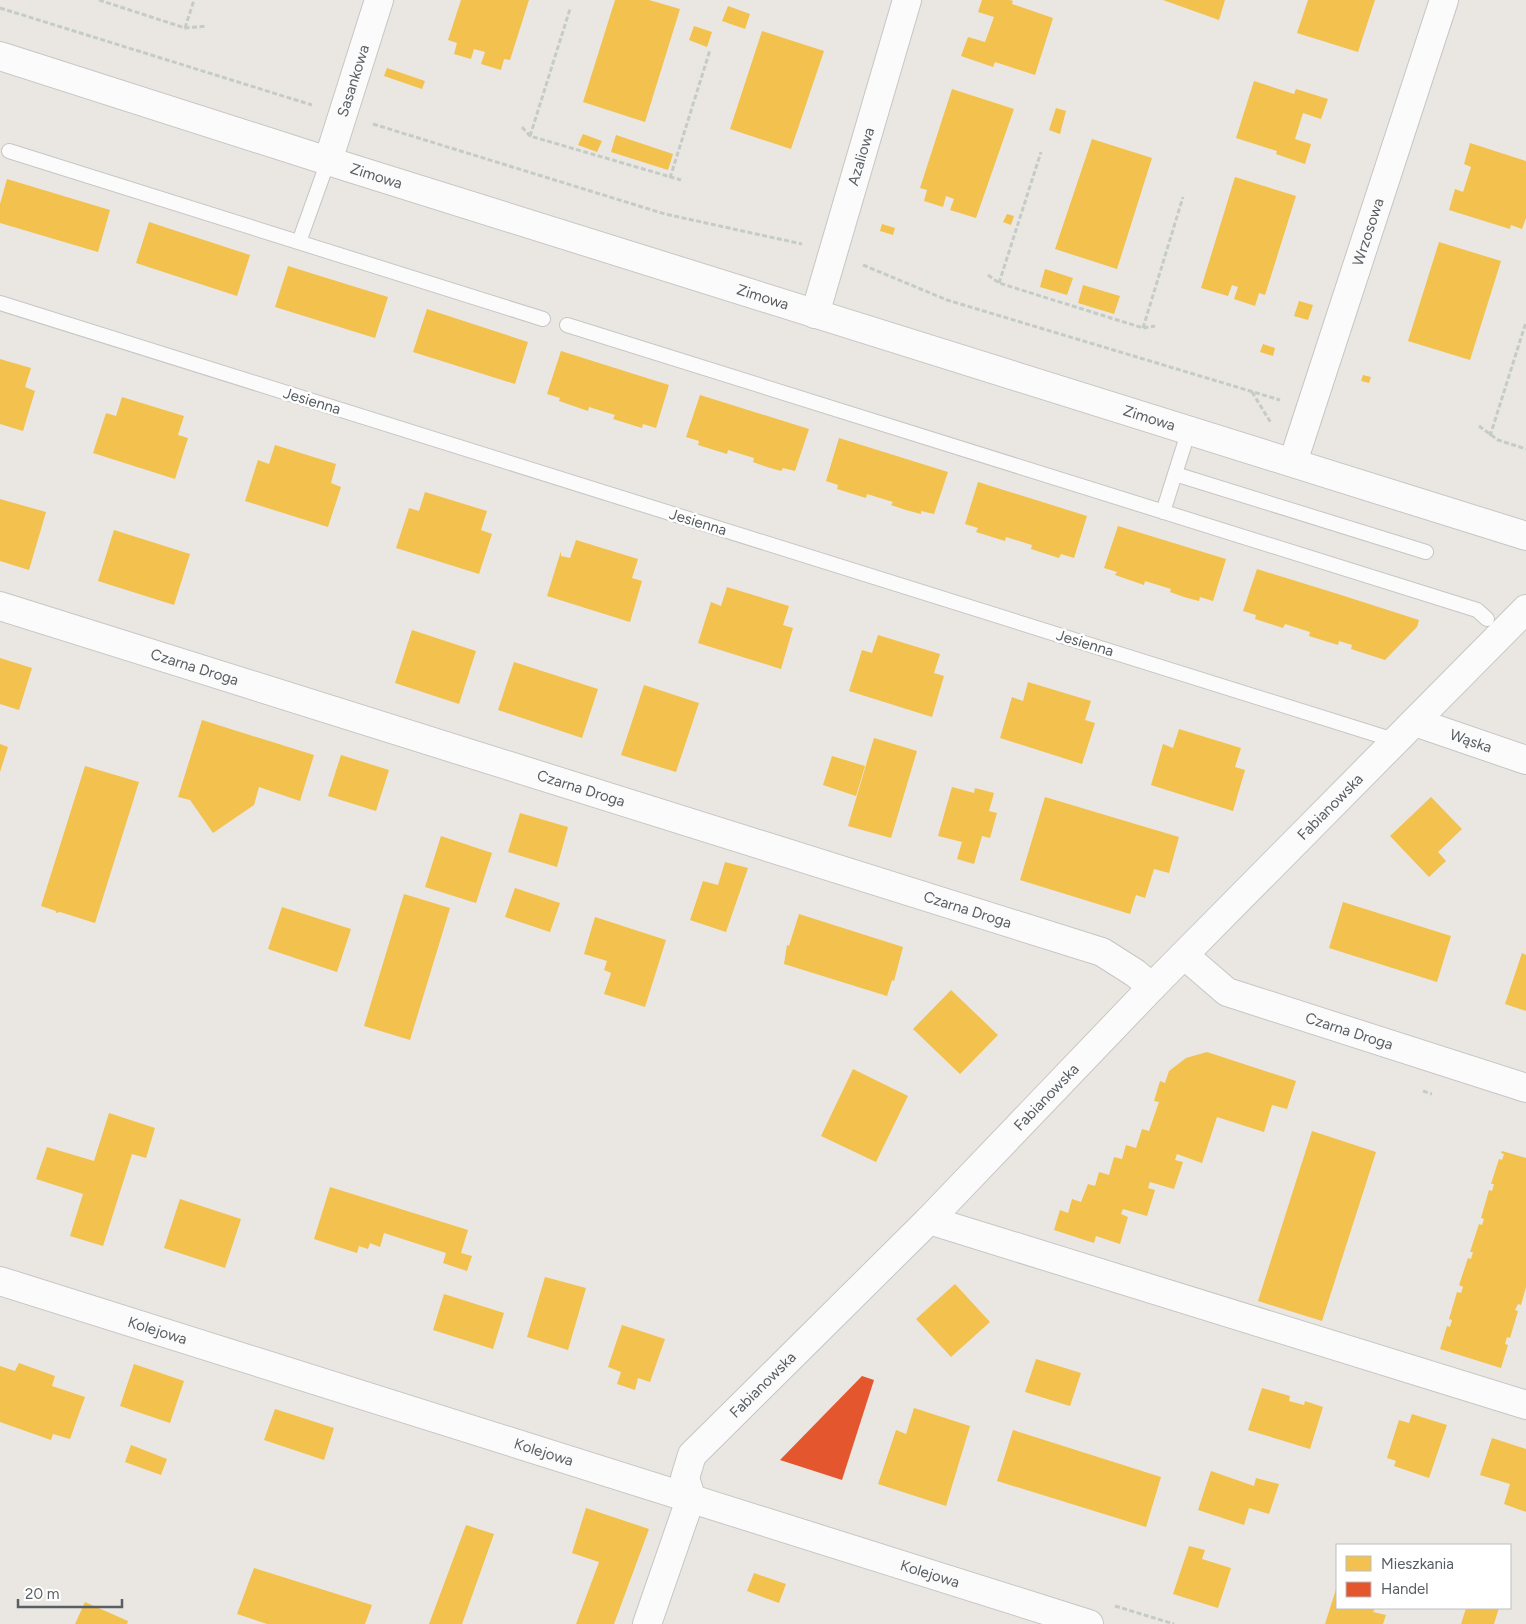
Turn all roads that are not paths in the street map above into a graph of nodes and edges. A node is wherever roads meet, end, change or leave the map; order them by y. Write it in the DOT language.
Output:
graph roads {
  1 [pos="379,0"];
  2 [pos="907,0"];
  3 [pos="1444,0"];
  4 [pos="0,56"];
  5 [pos="9,151"];
  6 [pos="328,161"];
  7 [pos="299,242"];
  8 [pos="0,303"];
  9 [pos="816,314"];
  10 [pos="543,319"];
  11 [pos="567,325"];
  12 [pos="1189,430"];
  13 [pos="1294,462"];
  14 [pos="1175,474"];
  15 [pos="1163,512"];
  16 [pos="1526,536"];
  17 [pos="1426,552"];
  18 [pos="0,606"];
  19 [pos="1526,609"];
  20 [pos="1487,619"];
  21 [pos="1415,722"];
  22 [pos="1396,742"];
  23 [pos="1526,760"];
  24 [pos="1184,955"];
  25 [pos="1152,987"];
  26 [pos="1526,1088"];
  27 [pos="929,1220"];
  28 [pos="0,1281"];
  29 [pos="1526,1405"];
  30 [pos="691,1497"];
  31 [pos="647,1624"];
  32 [pos="1088,1624"];
  1 -- 6 [label="street, Sasankowa"];
  2 -- 9 [label="street, Azaliowa"];
  3 -- 13 [label="street, Wrzosowa"];
  4 -- 6 [label="street, Zimowa"];
  5 -- 7 [label="lane"];
  6 -- 7 [label="lane"];
  6 -- 9 [label="street, Zimowa"];
  7 -- 10 [label="lane"];
  8 -- 22 [label="lane, Jesienna"];
  9 -- 12 [label="street, Zimowa"];
  11 -- 15 [label="lane"];
  12 -- 13 [label="street, Zimowa"];
  12 -- 14 [label="lane"];
  13 -- 16 [label="street, Zimowa"];
  14 -- 15 [label="lane"];
  14 -- 17 [label="lane"];
  15 -- 20 [label="lane"];
  18 -- 25 [label="street, Czarna Droga"];
  19 -- 21 [label="street, Fabianowska"];
  21 -- 22 [label="street, Fabianowska"];
  21 -- 23 [label="street, Wąska"];
  22 -- 24 [label="street, Fabianowska"];
  24 -- 25 [label="street, Fabianowska"];
  24 -- 26 [label="street, Czarna Droga"];
  25 -- 27 [label="street, Fabianowska"];
  27 -- 29 [label="street"];
  27 -- 30 [label="street, Fabianowska"];
  28 -- 30 [label="street, Kolejowa"];
  30 -- 31 [label="street, Fabianowska"];
  30 -- 32 [label="street, Kolejowa"];
}
